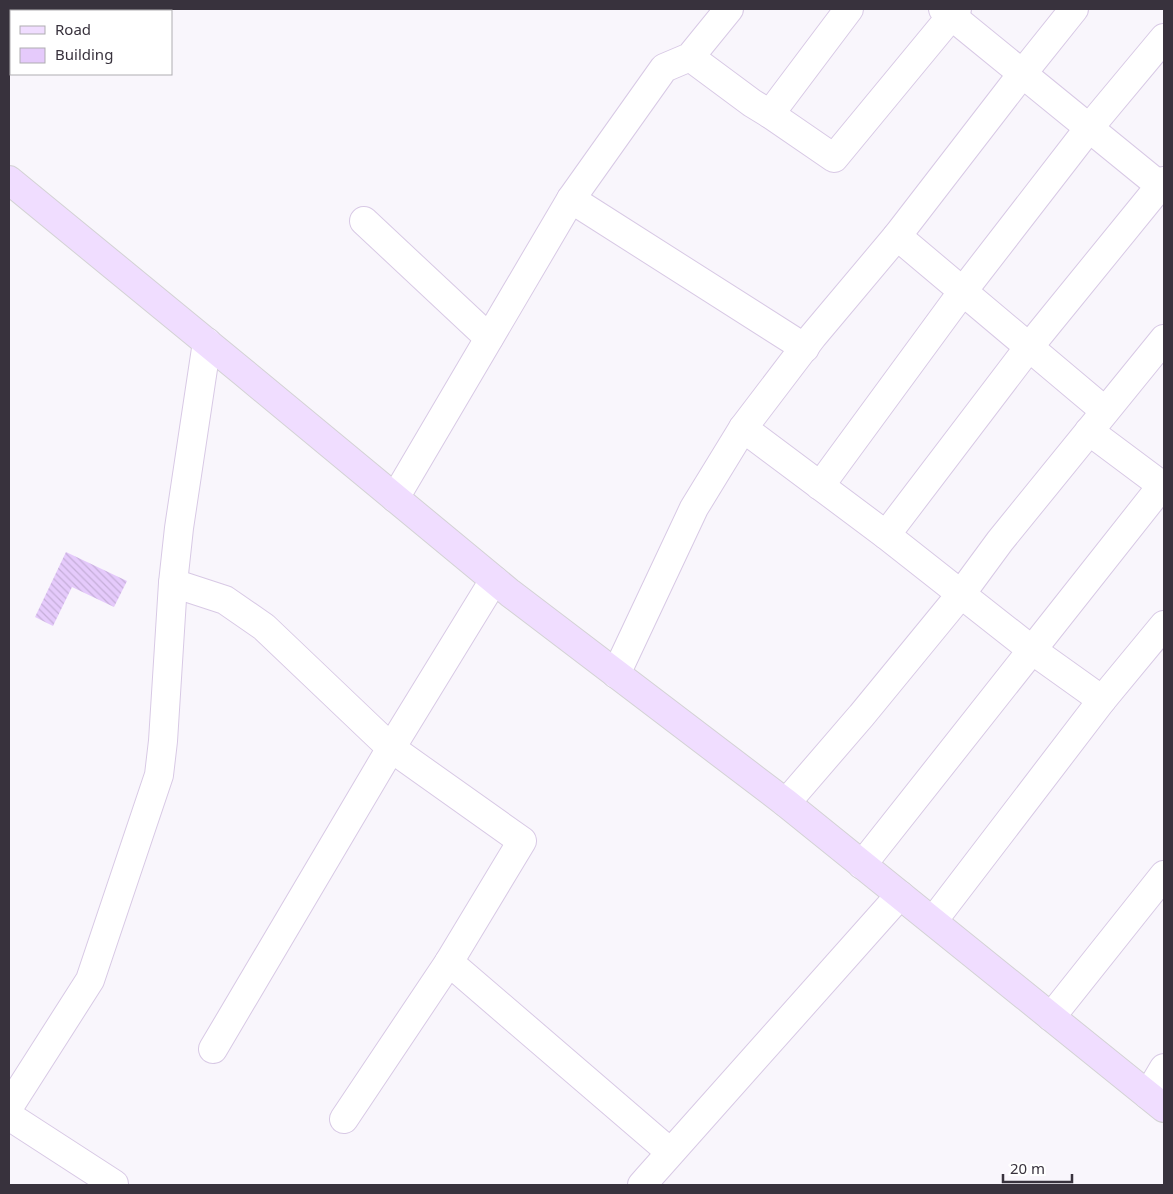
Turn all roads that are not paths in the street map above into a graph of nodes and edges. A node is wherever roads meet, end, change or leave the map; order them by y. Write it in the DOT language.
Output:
graph roads {
  1 [pos="729,9"];
  2 [pos="849,9"];
  3 [pos="1074,9"];
  4 [pos="951,11"];
  5 [pos="1164,38"];
  6 [pos="690,57"];
  7 [pos="1022,74"];
  8 [pos="770,114"];
  9 [pos="1089,128"];
  10 [pos="9,180"];
  11 [pos="1163,185"];
  12 [pos="571,199"];
  13 [pos="364,221"];
  14 [pos="897,236"];
  15 [pos="963,292"];
  16 [pos="489,338"];
  17 [pos="1164,339"];
  18 [pos="207,342"];
  19 [pos="1029,347"];
  20 [pos="805,348"];
  21 [pos="1097,421"];
  22 [pos="743,428"];
  23 [pos="1164,485"];
  24 [pos="820,486"];
  25 [pos="395,498"];
  26 [pos="886,535"];
  27 [pos="494,580"];
  28 [pos="173,583"];
  29 [pos="961,594"];
  30 [pos="1164,625"];
  31 [pos="1032,650"];
  32 [pos="616,674"];
  33 [pos="1102,700"];
  34 [pos="391,748"];
  35 [pos="786,803"];
  36 [pos="862,865"];
  37 [pos="1164,875"];
  38 [pos="900,895"];
  39 [pos="933,921"];
  40 [pos="449,962"];
  41 [pos="1051,1017"];
  42 [pos="213,1049"];
  43 [pos="1164,1068"];
  44 [pos="1156,1102"];
  45 [pos="9,1107"];
  46 [pos="9,1116"];
  47 [pos="344,1119"];
  48 [pos="663,1146"];
  49 [pos="652,1182"];
  50 [pos="114,1185"];
  1 -- 6 [label="street"];
  2 -- 8 [label="street"];
  3 -- 7 [label="street"];
  4 -- 7 [label="street"];
  4 -- 8 [label="street"];
  5 -- 9 [label="street"];
  6 -- 8 [label="street"];
  6 -- 12 [label="street"];
  7 -- 9 [label="street"];
  7 -- 14 [label="street"];
  9 -- 11 [label="street"];
  9 -- 15 [label="street"];
  10 -- 18 [label="main road"];
  11 -- 19 [label="street"];
  12 -- 16 [label="street"];
  12 -- 20 [label="street"];
  13 -- 16 [label="street"];
  14 -- 15 [label="street"];
  14 -- 20 [label="street"];
  15 -- 19 [label="street"];
  15 -- 24 [label="street"];
  16 -- 25 [label="street"];
  17 -- 21 [label="street"];
  18 -- 25 [label="main road"];
  18 -- 28 [label="street"];
  19 -- 21 [label="street"];
  19 -- 26 [label="street"];
  20 -- 22 [label="street"];
  21 -- 23 [label="street"];
  21 -- 29 [label="street"];
  22 -- 24 [label="street"];
  22 -- 32 [label="street"];
  23 -- 31 [label="street"];
  24 -- 26 [label="street"];
  25 -- 27 [label="main road"];
  26 -- 29 [label="street"];
  27 -- 32 [label="main road"];
  27 -- 34 [label="street"];
  28 -- 34 [label="street"];
  28 -- 45 [label="street"];
  29 -- 31 [label="street"];
  29 -- 35 [label="street"];
  30 -- 33 [label="street"];
  31 -- 33 [label="street"];
  31 -- 36 [label="street"];
  32 -- 35 [label="main road"];
  33 -- 39 [label="street"];
  34 -- 40 [label="street"];
  34 -- 42 [label="street"];
  35 -- 36 [label="main road"];
  36 -- 38 [label="main road"];
  37 -- 41 [label="street"];
  38 -- 39 [label="main road"];
  38 -- 49 [label="street"];
  39 -- 41 [label="main road"];
  40 -- 47 [label="street"];
  40 -- 48 [label="street"];
  41 -- 44 [label="main road"];
  43 -- 44 [label="street"];
  46 -- 50 [label="street"];
}
